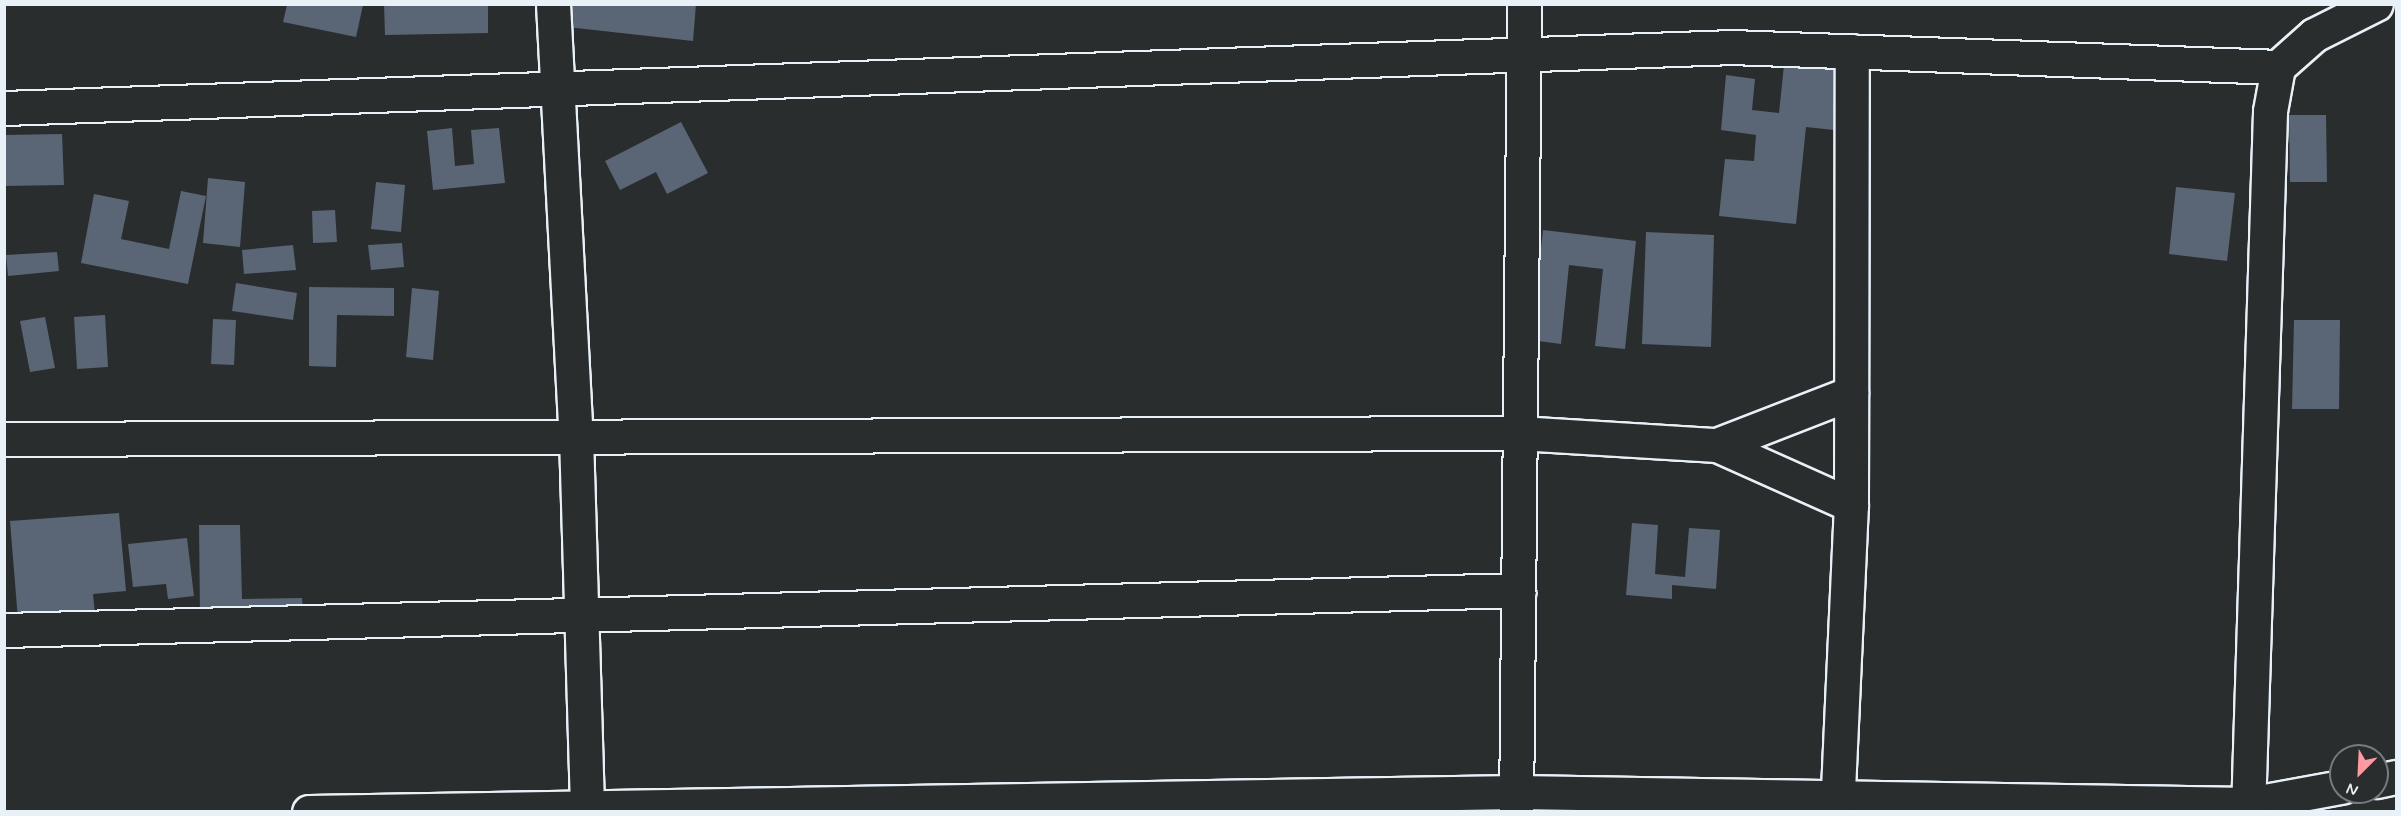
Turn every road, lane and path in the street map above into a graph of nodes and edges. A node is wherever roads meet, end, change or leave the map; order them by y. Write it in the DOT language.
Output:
graph roads {
  1 [pos="553,4"];
  2 [pos="1524,4"];
  3 [pos="2376,4"];
  4 [pos="1852,51"];
  5 [pos="1525,55"];
  6 [pos="2278,67"];
  7 [pos="559,91"];
  8 [pos="4,108"];
  9 [pos="1851,393"];
  10 [pos="1519,433"];
  11 [pos="576,436"];
  12 [pos="4,439"];
  13 [pos="1717,445"];
  14 [pos="1851,505"];
  15 [pos="1518,591"];
  16 [pos="580,613"];
  17 [pos="4,630"];
  18 [pos="2329,790"];
  19 [pos="1516,802"];
  20 [pos="1837,803"];
  21 [pos="2248,808"];
  22 [pos="587,810"];
  23 [pos="309,812"];
  1 -- 7 [label="street"];
  2 -- 5 [label="street"];
  3 -- 6 [label="street"];
  4 -- 5 [label="street"];
  4 -- 6 [label="street"];
  4 -- 9 [label="street"];
  5 -- 7 [label="street"];
  5 -- 10 [label="street"];
  6 -- 21 [label="street"];
  7 -- 8 [label="street"];
  7 -- 11 [label="street"];
  9 -- 13 [label="street"];
  9 -- 14 [label="street"];
  10 -- 11 [label="street"];
  10 -- 13 [label="street"];
  10 -- 15 [label="street"];
  11 -- 12 [label="street"];
  11 -- 16 [label="street"];
  13 -- 14 [label="street"];
  14 -- 20 [label="street"];
  15 -- 16 [label="street"];
  15 -- 19 [label="street"];
  16 -- 17 [label="street"];
  16 -- 22 [label="street"];
  18 -- 21 [label="street"];
  19 -- 20 [label="street"];
  19 -- 22 [label="street"];
  20 -- 21 [label="street"];
  22 -- 23 [label="street"];
}
